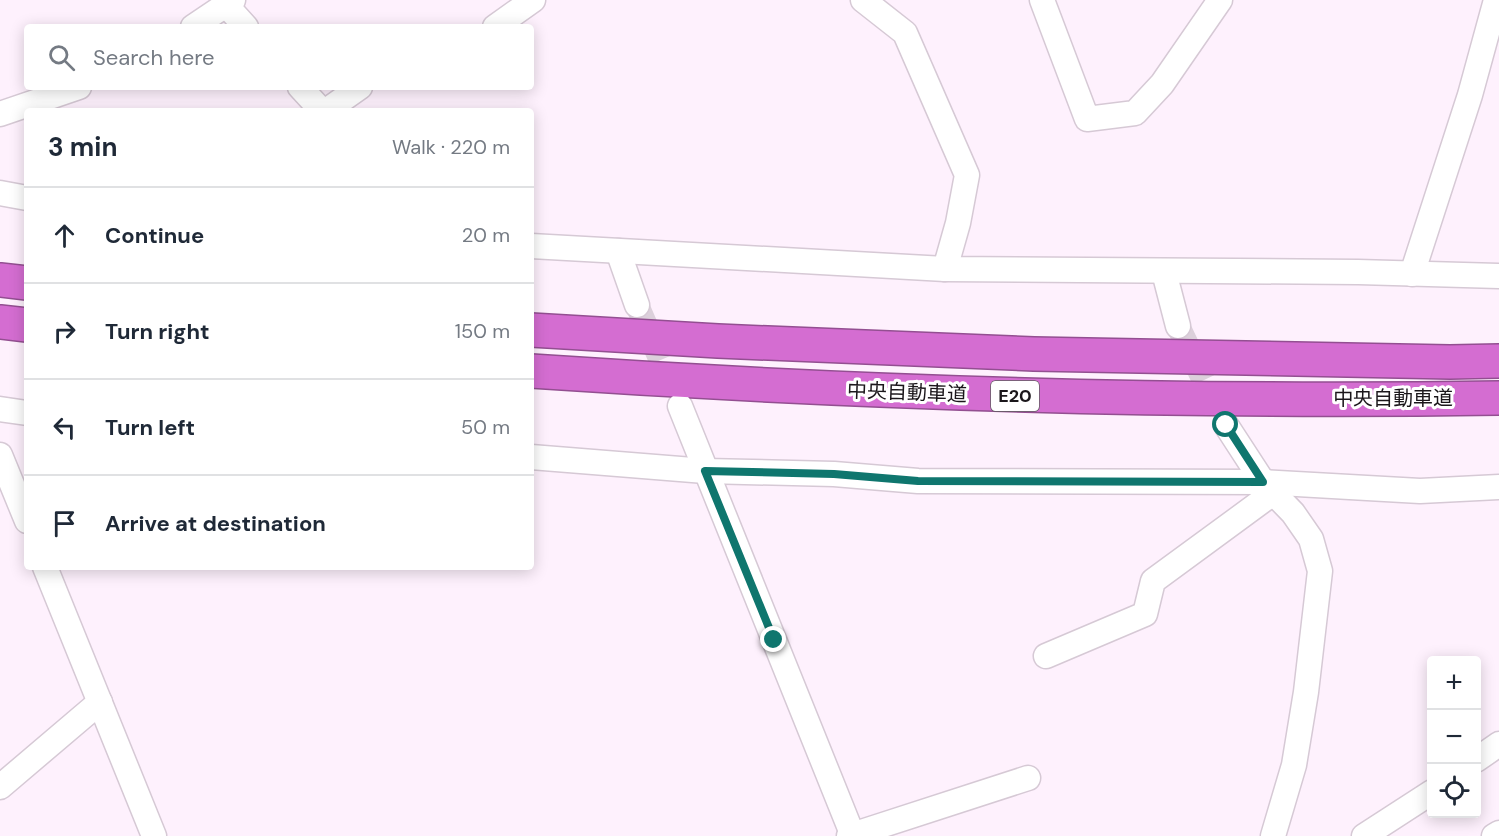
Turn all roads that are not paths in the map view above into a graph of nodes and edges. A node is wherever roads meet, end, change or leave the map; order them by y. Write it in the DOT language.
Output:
graph roads {
  1 [pos="533,0"];
  2 [pos="863,0"];
  3 [pos="1042,0"];
  4 [pos="1220,0"];
  5 [pos="1496,0"];
  6 [pos="230,2"];
  7 [pos="197,24"];
  8 [pos="244,24"];
  9 [pos="499,24"];
  10 [pos="70,90"];
  11 [pos="303,90"];
  12 [pos="356,90"];
  13 [pos="321,108"];
  14 [pos="328,108"];
  15 [pos="0,114"];
  16 [pos="0,193"];
  17 [pos="24,197"];
  18 [pos="534,246"];
  19 [pos="618,250"];
  20 [pos="945,269"];
  21 [pos="1164,272"];
  22 [pos="1412,274"];
  23 [pos="1499,276"];
  24 [pos="0,280"];
  25 [pos="24,283"];
  26 [pos="637,305"];
  27 [pos="0,322"];
  28 [pos="24,325"];
  29 [pos="1178,326"];
  30 [pos="534,330"];
  31 [pos="1499,361"];
  32 [pos="534,371"];
  33 [pos="1499,398"];
  34 [pos="680,406"];
  35 [pos="0,410"];
  36 [pos="24,413"];
  37 [pos="1226,425"];
  38 [pos="0,455"];
  39 [pos="534,457"];
  40 [pos="705,471"];
  41 [pos="1268,487"];
  42 [pos="1499,487"];
  43 [pos="24,514"];
  44 [pos="46,570"];
  45 [pos="1046,656"];
  46 [pos="100,702"];
  47 [pos="1499,744"];
  48 [pos="1481,757"];
  49 [pos="1028,778"];
  50 [pos="0,787"];
  51 [pos="1427,795"];
  52 [pos="1499,833"];
  53 [pos="154,836"];
  54 [pos="852,836"];
  55 [pos="1273,836"];
  56 [pos="1364,836"];
  57 [pos="1494,836"];
  1 -- 9 [label="street"];
  2 -- 20 [label="street"];
  3 -- 4 [label="street"];
  5 -- 22 [label="street"];
  6 -- 7 [label="street"];
  6 -- 8 [label="street"];
  10 -- 15 [label="street"];
  11 -- 13 [label="street"];
  12 -- 14 [label="street"];
  16 -- 17 [label="street"];
  18 -- 19 [label="street"];
  19 -- 20 [label="street"];
  19 -- 26 [label="street"];
  20 -- 21 [label="street"];
  21 -- 22 [label="street"];
  21 -- 29 [label="street"];
  22 -- 23 [label="street"];
  24 -- 25 [label="highway"];
  27 -- 28 [label="highway"];
  30 -- 31 [label="highway, 中央自動車道 / E20"];
  32 -- 33 [label="highway, 中央自動車道 / E20"];
  34 -- 40 [label="street"];
  35 -- 36 [label="street"];
  37 -- 41 [label="street"];
  38 -- 43 [label="street"];
  39 -- 40 [label="street"];
  40 -- 41 [label="street"];
  40 -- 54 [label="street"];
  41 -- 42 [label="street"];
  41 -- 45 [label="street"];
  41 -- 55 [label="street"];
  44 -- 46 [label="street"];
  46 -- 50 [label="street"];
  46 -- 53 [label="street"];
  47 -- 48 [label="street"];
  49 -- 54 [label="street"];
  51 -- 56 [label="street"];
  52 -- 57 [label="street"];
}
